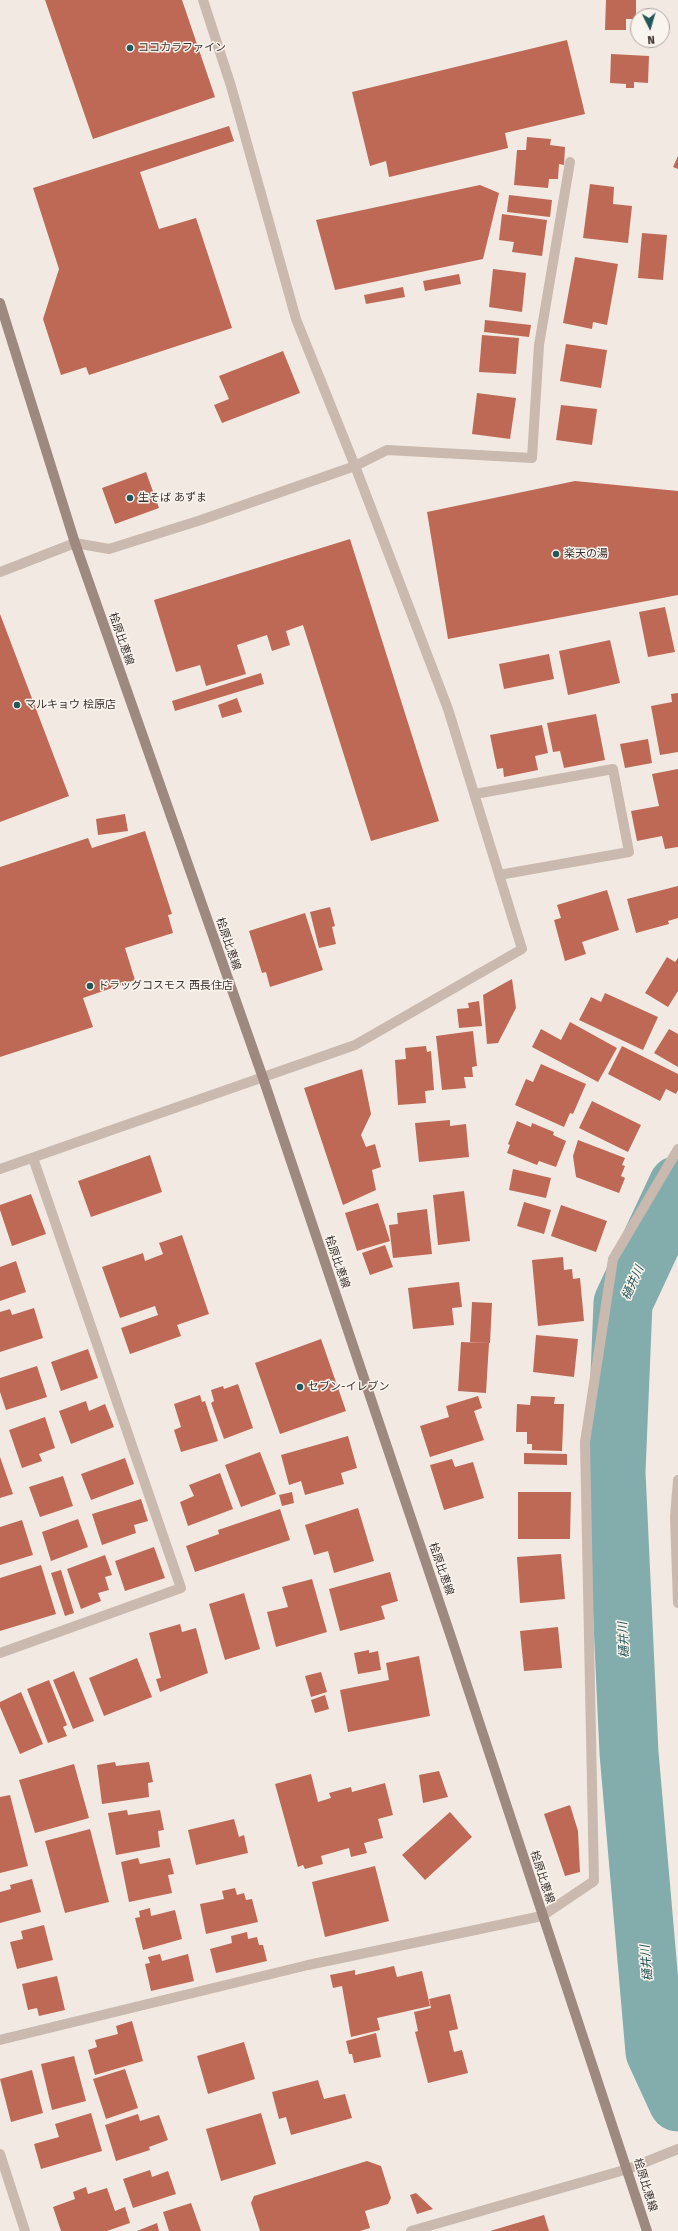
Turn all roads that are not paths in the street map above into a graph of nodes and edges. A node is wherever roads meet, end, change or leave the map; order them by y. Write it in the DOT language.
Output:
graph roads {
  1 [pos="203,0"];
  2 [pos="570,162"];
  3 [pos="0,303"];
  4 [pos="355,466"];
  5 [pos="75,543"];
  6 [pos="0,572"];
  7 [pos="475,794"];
  8 [pos="499,875"];
  9 [pos="263,1078"];
  10 [pos="678,1150"];
  11 [pos="33,1158"];
  12 [pos="0,1169"];
  13 [pos="678,1480"];
  14 [pos="676,1517"];
  15 [pos="678,1603"];
  16 [pos="0,1653"];
  17 [pos="542,1916"];
  18 [pos="0,2040"];
  19 [pos="674,2151"];
  20 [pos="0,2154"];
  21 [pos="628,2169"];
  22 [pos="26,2231"];
  23 [pos="411,2231"];
  24 [pos="647,2231"];
  1 -- 4 [label="street"];
  2 -- 4 [label="street"];
  3 -- 5 [label="main road, 桧原比恵線"];
  4 -- 5 [label="street"];
  4 -- 7 [label="street"];
  5 -- 6 [label="street"];
  5 -- 9 [label="main road, 桧原比恵線"];
  7 -- 8 [label="street"];
  7 -- 8 [label="street"];
  8 -- 9 [label="street"];
  9 -- 11 [label="street"];
  9 -- 17 [label="main road, 桧原比恵線"];
  10 -- 17 [label="street"];
  11 -- 12 [label="street"];
  11 -- 16 [label="street"];
  13 -- 14 [label="street"];
  14 -- 15 [label="street"];
  17 -- 18 [label="street"];
  17 -- 21 [label="main road, 桧原比恵線"];
  19 -- 21 [label="street"];
  20 -- 22 [label="street"];
  21 -- 23 [label="street"];
  21 -- 24 [label="main road, 桧原比恵線"];
}
